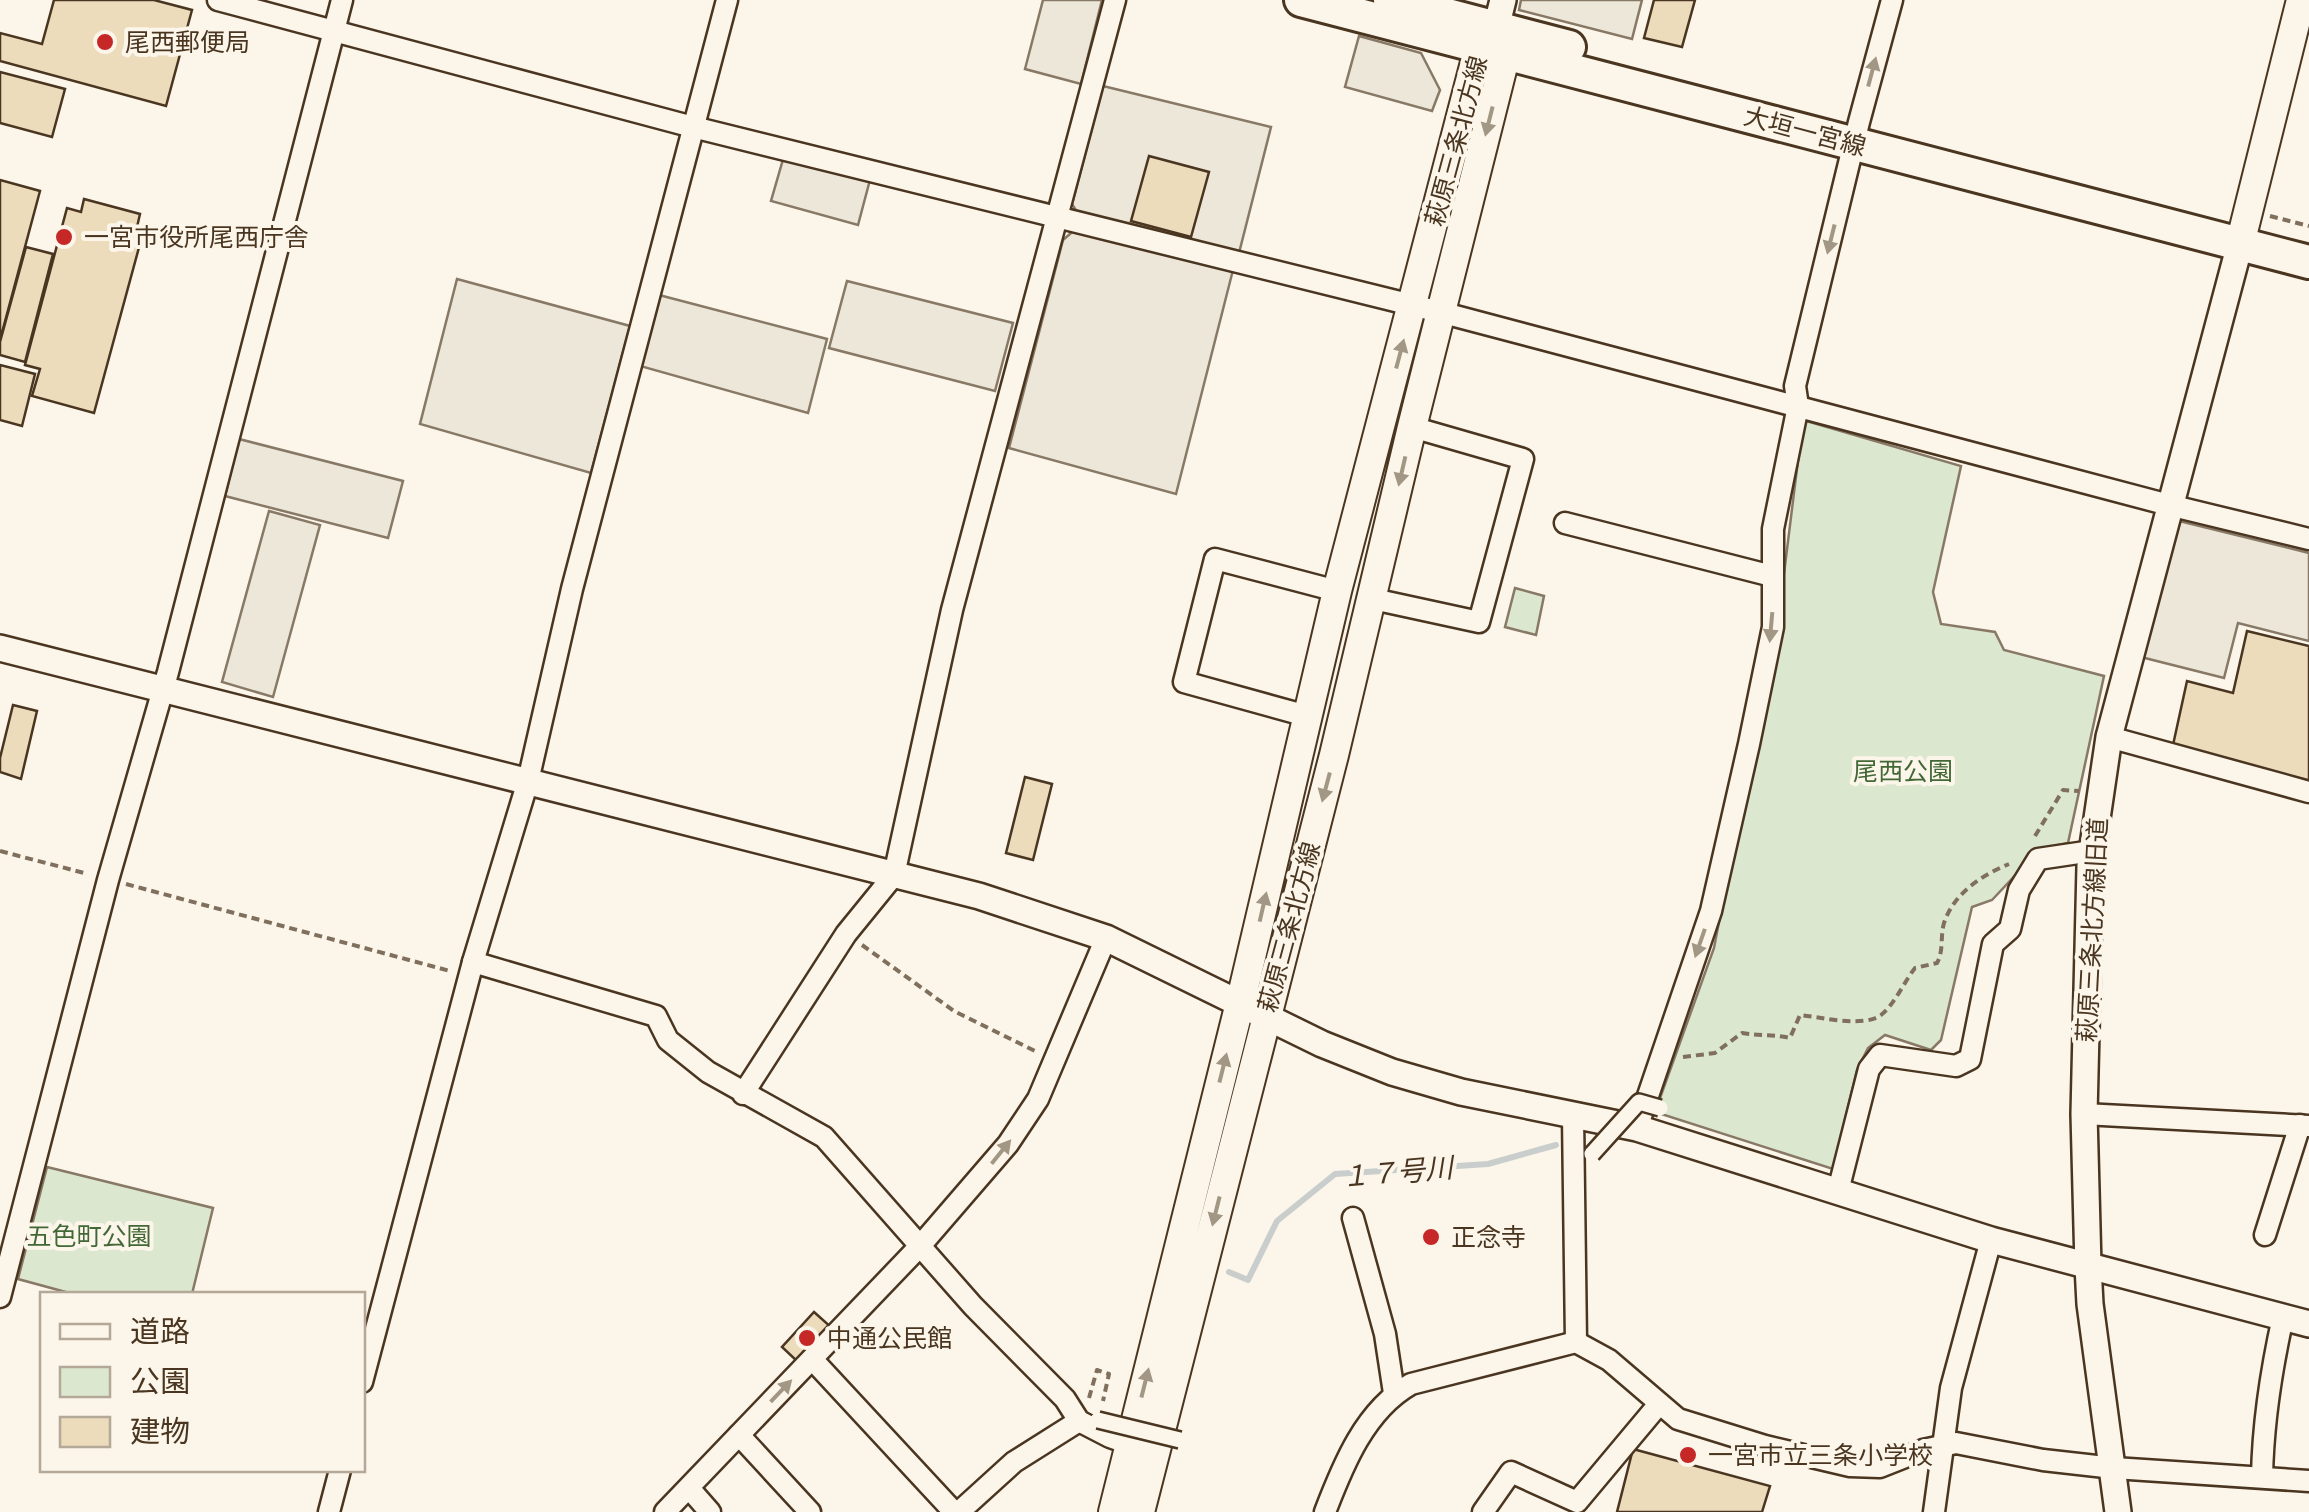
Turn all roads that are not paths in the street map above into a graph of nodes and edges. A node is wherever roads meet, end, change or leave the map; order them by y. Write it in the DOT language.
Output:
graph roads {
  1 [pos="218,0"];
  2 [pos="342,0"];
  3 [pos="727,0"];
  4 [pos="1115,0"];
  5 [pos="1300,0"];
  6 [pos="1390,0"];
  7 [pos="1892,0"];
  8 [pos="2300,0"];
  9 [pos="334,31"];
  10 [pos="1496,32"];
  11 [pos="693,127"];
  12 [pos="1857,134"];
  13 [pos="1058,219"];
  14 [pos="2243,226"];
  15 [pos="2309,240"];
  16 [pos="2309,262"];
  17 [pos="1426,308"];
  18 [pos="1798,406"];
  19 [pos="1412,427"];
  20 [pos="2169,505"];
  21 [pos="1565,523"];
  22 [pos="2309,539"];
  23 [pos="1772,576"];
  24 [pos="1337,591"];
  25 [pos="1373,598"];
  26 [pos="0,648"];
  27 [pos="164,689"];
  28 [pos="1307,716"];
  29 [pos="2109,737"];
  30 [pos="528,782"];
  31 [pos="2309,792"];
  32 [pos="2092,850"];
  33 [pos="894,875"];
  34 [pos="1106,938"];
  35 [pos="471,969"];
  36 [pos="1240,1002"];
  37 [pos="1266,1015"];
  38 [pos="743,1094"];
  39 [pos="1660,1108"];
  40 [pos="2084,1114"];
  41 [pos="1573,1116"];
  42 [pos="2304,1126"];
  43 [pos="1637,1128"];
  44 [pos="1592,1154"];
  45 [pos="1838,1191"];
  46 [pos="1353,1218"];
  47 [pos="2266,1235"];
  48 [pos="1991,1240"];
  49 [pos="920,1246"];
  50 [pos="2088,1266"];
  51 [pos="0,1297"];
  52 [pos="2284,1317"];
  53 [pos="2309,1324"];
  54 [pos="1576,1342"];
  55 [pos="812,1359"];
  56 [pos="365,1371"];
  57 [pos="1394,1393"];
  58 [pos="1659,1404"];
  59 [pos="1088,1420"];
  60 [pos="739,1434"];
  61 [pos="1180,1440"];
  62 [pos="1130,1444"];
  63 [pos="1941,1446"];
  64 [pos="2114,1468"];
  65 [pos="339,1472"];
  66 [pos="2262,1477"];
  67 [pos="2309,1480"];
  68 [pos="689,1488"];
  69 [pos="328,1512"];
  70 [pos="665,1512"];
  71 [pos="710,1512"];
  72 [pos="810,1512"];
  73 [pos="956,1512"];
  74 [pos="1113,1512"];
  75 [pos="1140,1512"];
  76 [pos="1324,1512"];
  77 [pos="1483,1512"];
  78 [pos="1934,1512"];
  79 [pos="2118,1512"];
  1 -- 9 [label="street"];
  2 -- 9 [label="street"];
  3 -- 11 [label="street"];
  4 -- 13 [label="street"];
  5 -- 10 [label="main road, 大垣一宮線"];
  6 -- 10 [label="main road, 大垣一宮線"];
  12 -- 7 [label="street, one-way"];
  8 -- 14 [label="main road"];
  9 -- 11 [label="street"];
  9 -- 27 [label="street"];
  10 -- 12 [label="main road, 大垣一宮線"];
  10 -- 17 [label="main road, 萩原三条北方線"];
  11 -- 13 [label="street"];
  11 -- 30 [label="street"];
  12 -- 14 [label="main road, 大垣一宮線"];
  12 -- 18 [label="street, one-way"];
  13 -- 17 [label="street"];
  13 -- 33 [label="street"];
  14 -- 15 [label="main road, 大垣一宮線"];
  14 -- 16 [label="main road, 大垣一宮線"];
  14 -- 20 [label="street, 萩原三条北方線旧道"];
  17 -- 18 [label="street"];
  17 -- 19 [label="main road, 萩原三条北方線"];
  24 -- 17 [label="main road, 萩原三条北方線, one-way"];
  18 -- 20 [label="street"];
  18 -- 23 [label="street"];
  19 -- 25 [label="main road, 萩原三条北方線, one-way"];
  19 -- 25 [label="street"];
  20 -- 22 [label="street"];
  20 -- 29 [label="street, 萩原三条北方線旧道"];
  21 -- 23 [label="street"];
  23 -- 43 [label="street, one-way"];
  24 -- 28 [label="main road, 萩原三条北方線"];
  24 -- 28 [label="street"];
  25 -- 37 [label="main road, 萩原三条北方線, one-way"];
  26 -- 27 [label="street"];
  27 -- 30 [label="street"];
  27 -- 51 [label="street"];
  36 -- 28 [label="main road, 萩原三条北方線, one-way"];
  29 -- 31 [label="street"];
  29 -- 32 [label="street, 萩原三条北方線旧道"];
  30 -- 33 [label="street"];
  30 -- 35 [label="street"];
  32 -- 40 [label="street, 萩原三条北方線旧道"];
  32 -- 45 [label="street"];
  33 -- 34 [label="street"];
  33 -- 38 [label="street"];
  34 -- 36 [label="street"];
  49 -- 34 [label="street, one-way"];
  35 -- 38 [label="street"];
  35 -- 56 [label="street"];
  36 -- 37 [label="street"];
  62 -- 36 [label="main road, 萩原三条北方線, one-way"];
  37 -- 41 [label="street"];
  37 -- 75 [label="main road, 萩原三条北方線, one-way"];
  38 -- 49 [label="street"];
  39 -- 44 [label="street, bridge"];
  40 -- 42 [label="street"];
  40 -- 50 [label="street, 萩原三条北方線旧道"];
  41 -- 43 [label="street"];
  41 -- 54 [label="street"];
  42 -- 47 [label="street"];
  43 -- 45 [label="street"];
  45 -- 48 [label="street"];
  46 -- 57 [label="street"];
  48 -- 50 [label="street"];
  48 -- 63 [label="street"];
  49 -- 55 [label="street"];
  49 -- 59 [label="street"];
  50 -- 52 [label="street"];
  50 -- 64 [label="street, 萩原三条北方線旧道"];
  52 -- 53 [label="street"];
  52 -- 66 [label="street"];
  54 -- 57 [label="street"];
  54 -- 58 [label="street"];
  60 -- 55 [label="street, one-way"];
  55 -- 73 [label="street"];
  57 -- 76 [label="street"];
  58 -- 63 [label="street"];
  58 -- 77 [label="street"];
  59 -- 61 [label="street, bridge"];
  59 -- 62 [label="street"];
  59 -- 73 [label="street"];
  60 -- 68 [label="street"];
  60 -- 72 [label="street"];
  62 -- 74 [label="main road, 萩原三条北方線"];
  63 -- 64 [label="street"];
  63 -- 78 [label="street"];
  64 -- 66 [label="street"];
  64 -- 79 [label="street, 萩原三条北方線旧道"];
  65 -- 69 [label="street"];
  66 -- 67 [label="street"];
  68 -- 70 [label="street"];
  68 -- 71 [label="street"];
}
